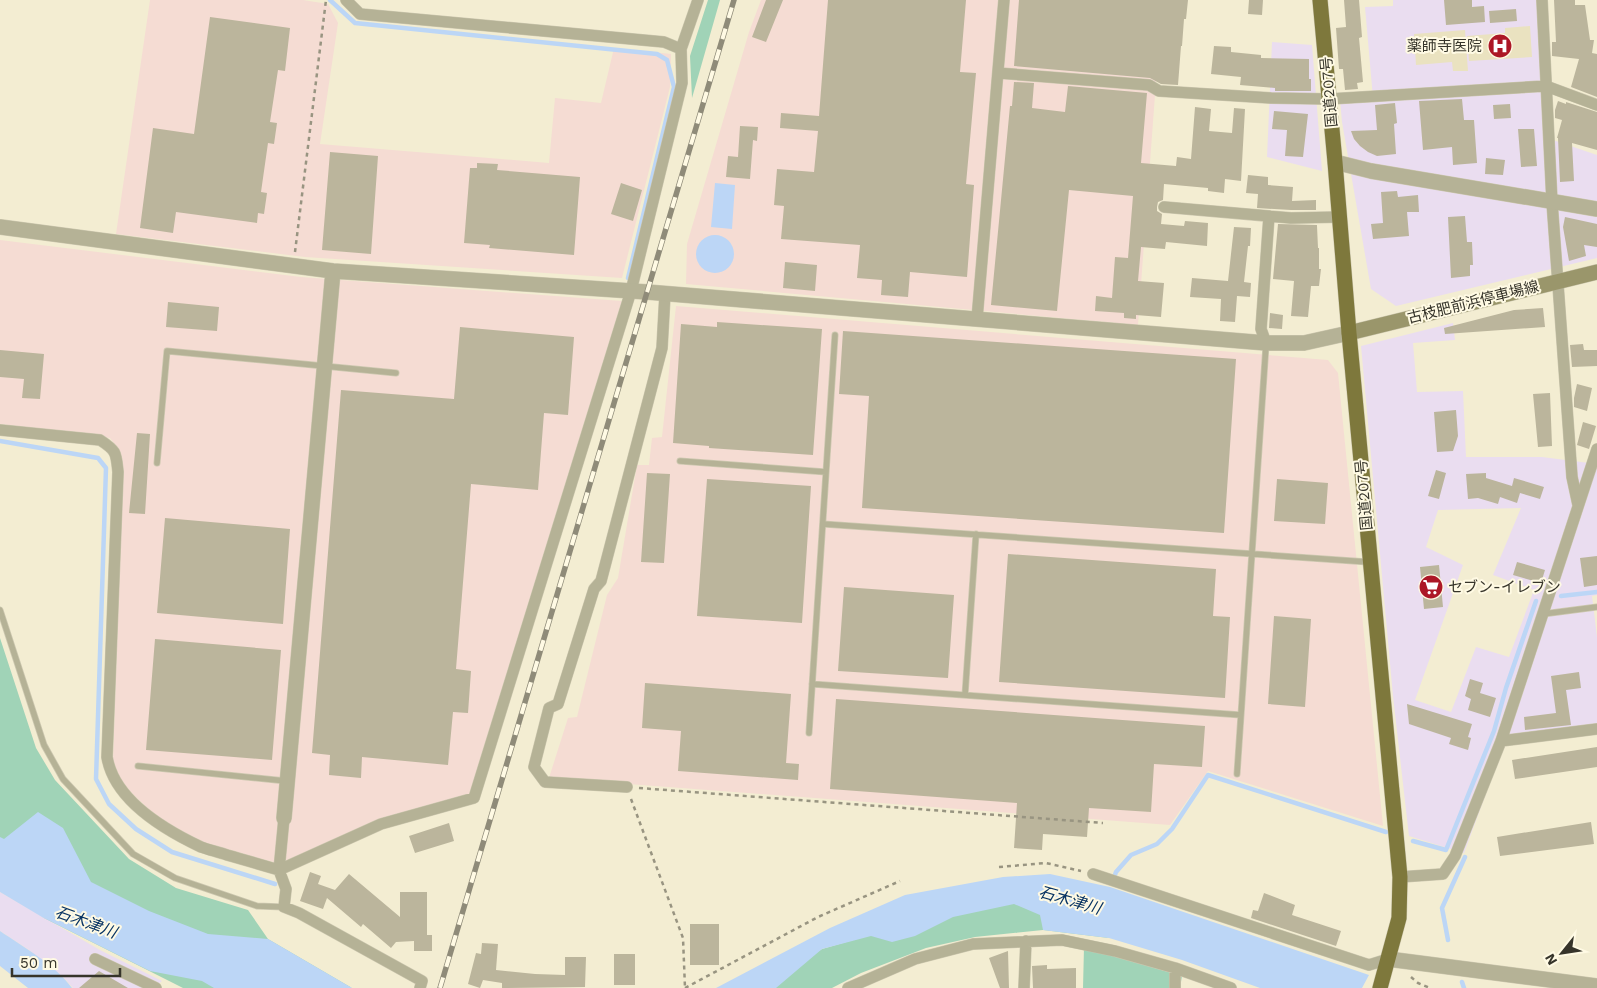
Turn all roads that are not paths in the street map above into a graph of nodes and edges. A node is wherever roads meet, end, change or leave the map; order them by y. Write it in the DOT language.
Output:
graph roads {
  1 [pos="346,0"];
  2 [pos="698,0"];
  3 [pos="1004,0"];
  4 [pos="1320,0"];
  5 [pos="1542,0"];
  6 [pos="681,49"];
  7 [pos="998,73"];
  8 [pos="1546,86"];
  9 [pos="1330,98"];
  10 [pos="1597,105"];
  11 [pos="1335,162"];
  12 [pos="1552,202"];
  13 [pos="1164,207"];
  14 [pos="1597,209"];
  15 [pos="1269,216"];
  16 [pos="1340,217"];
  17 [pos="0,227"];
  18 [pos="333,270"];
  19 [pos="1597,272"];
  20 [pos="1558,281"];
  21 [pos="631,291"];
  22 [pos="664,294"];
  23 [pos="977,319"];
  24 [pos="1348,333"];
  25 [pos="835,335"];
  26 [pos="1266,343"];
  27 [pos="324,366"];
  28 [pos="396,373"];
  29 [pos="0,430"];
  30 [pos="1597,449"];
  31 [pos="680,462"];
  32 [pos="157,463"];
  33 [pos="826,472"];
  34 [pos="1578,505"];
  35 [pos="823,524"];
  36 [pos="976,534"];
  37 [pos="1252,554"];
  38 [pos="1370,562"];
  39 [pos="1597,607"];
  40 [pos="0,610"];
  41 [pos="1543,614"];
  42 [pos="812,684"];
  43 [pos="965,695"];
  44 [pos="1241,715"];
  45 [pos="1597,729"];
  46 [pos="809,733"];
  47 [pos="1501,742"];
  48 [pos="138,766"];
  49 [pos="1237,774"];
  50 [pos="288,781"];
  51 [pos="627,787"];
  52 [pos="284,818"];
  53 [pos="279,870"];
  54 [pos="1093,874"];
  55 [pos="1400,877"];
  56 [pos="284,907"];
  57 [pos="1026,942"];
  58 [pos="95,959"];
  59 [pos="1388,959"];
  60 [pos="1175,968"];
  61 [pos="1382,983"];
  62 [pos="1597,986"];
  63 [pos="156,988"];
  64 [pos="420,988"];
  65 [pos="848,988"];
  66 [pos="1024,988"];
  67 [pos="1175,988"];
  68 [pos="1231,988"];
  1 -- 6 [label="street"];
  2 -- 6 [label="street"];
  3 -- 7 [label="street"];
  4 -- 9 [label="highway, 国道207号"];
  5 -- 8 [label="street"];
  6 -- 21 [label="street"];
  7 -- 9 [label="street"];
  7 -- 23 [label="street"];
  8 -- 9 [label="street"];
  8 -- 10 [label="street"];
  8 -- 12 [label="street"];
  9 -- 11 [label="highway, 国道207号"];
  11 -- 12 [label="street"];
  11 -- 16 [label="highway, 国道207号"];
  12 -- 14 [label="street"];
  12 -- 20 [label="street"];
  13 -- 15 [label="street"];
  15 -- 16 [label="street"];
  15 -- 26 [label="street"];
  16 -- 24 [label="highway, 国道207号"];
  17 -- 18 [label="street"];
  18 -- 21 [label="street"];
  18 -- 27 [label="street"];
  19 -- 20 [label="main road, 古枝肥前浜停車場線"];
  20 -- 24 [label="main road, 古枝肥前浜停車場線"];
  20 -- 34 [label="street"];
  21 -- 22 [label="street"];
  21 -- 53 [label="street"];
  22 -- 23 [label="street"];
  22 -- 51 [label="street"];
  23 -- 26 [label="street"];
  24 -- 26 [label="street"];
  24 -- 38 [label="highway, 国道207号"];
  25 -- 33 [label="lane"];
  26 -- 37 [label="lane"];
  27 -- 28 [label="lane"];
  27 -- 32 [label="lane"];
  27 -- 50 [label="street"];
  29 -- 53 [label="street"];
  30 -- 34 [label="street"];
  31 -- 33 [label="lane"];
  33 -- 35 [label="lane"];
  34 -- 41 [label="street"];
  35 -- 36 [label="lane"];
  35 -- 42 [label="lane"];
  36 -- 37 [label="lane"];
  36 -- 43 [label="lane"];
  37 -- 38 [label="lane"];
  37 -- 44 [label="lane"];
  38 -- 55 [label="highway, 国道207号"];
  39 -- 41 [label="lane"];
  40 -- 56 [label="lane"];
  41 -- 47 [label="street"];
  42 -- 43 [label="lane"];
  42 -- 46 [label="lane"];
  43 -- 44 [label="lane"];
  44 -- 49 [label="lane"];
  45 -- 47 [label="street"];
  47 -- 55 [label="street"];
  48 -- 50 [label="lane"];
  50 -- 52 [label="street"];
  52 -- 53 [label="street"];
  53 -- 56 [label="street"];
  54 -- 59 [label="street"];
  55 -- 59 [label="highway, 国道207号"];
  56 -- 64 [label="street"];
  57 -- 60 [label="street"];
  57 -- 65 [label="street"];
  57 -- 66 [label="street"];
  58 -- 63 [label="street"];
  59 -- 61 [label="highway, 国道207号"];
  59 -- 62 [label="street"];
  60 -- 67 [label="street"];
  60 -- 68 [label="street"];
}
